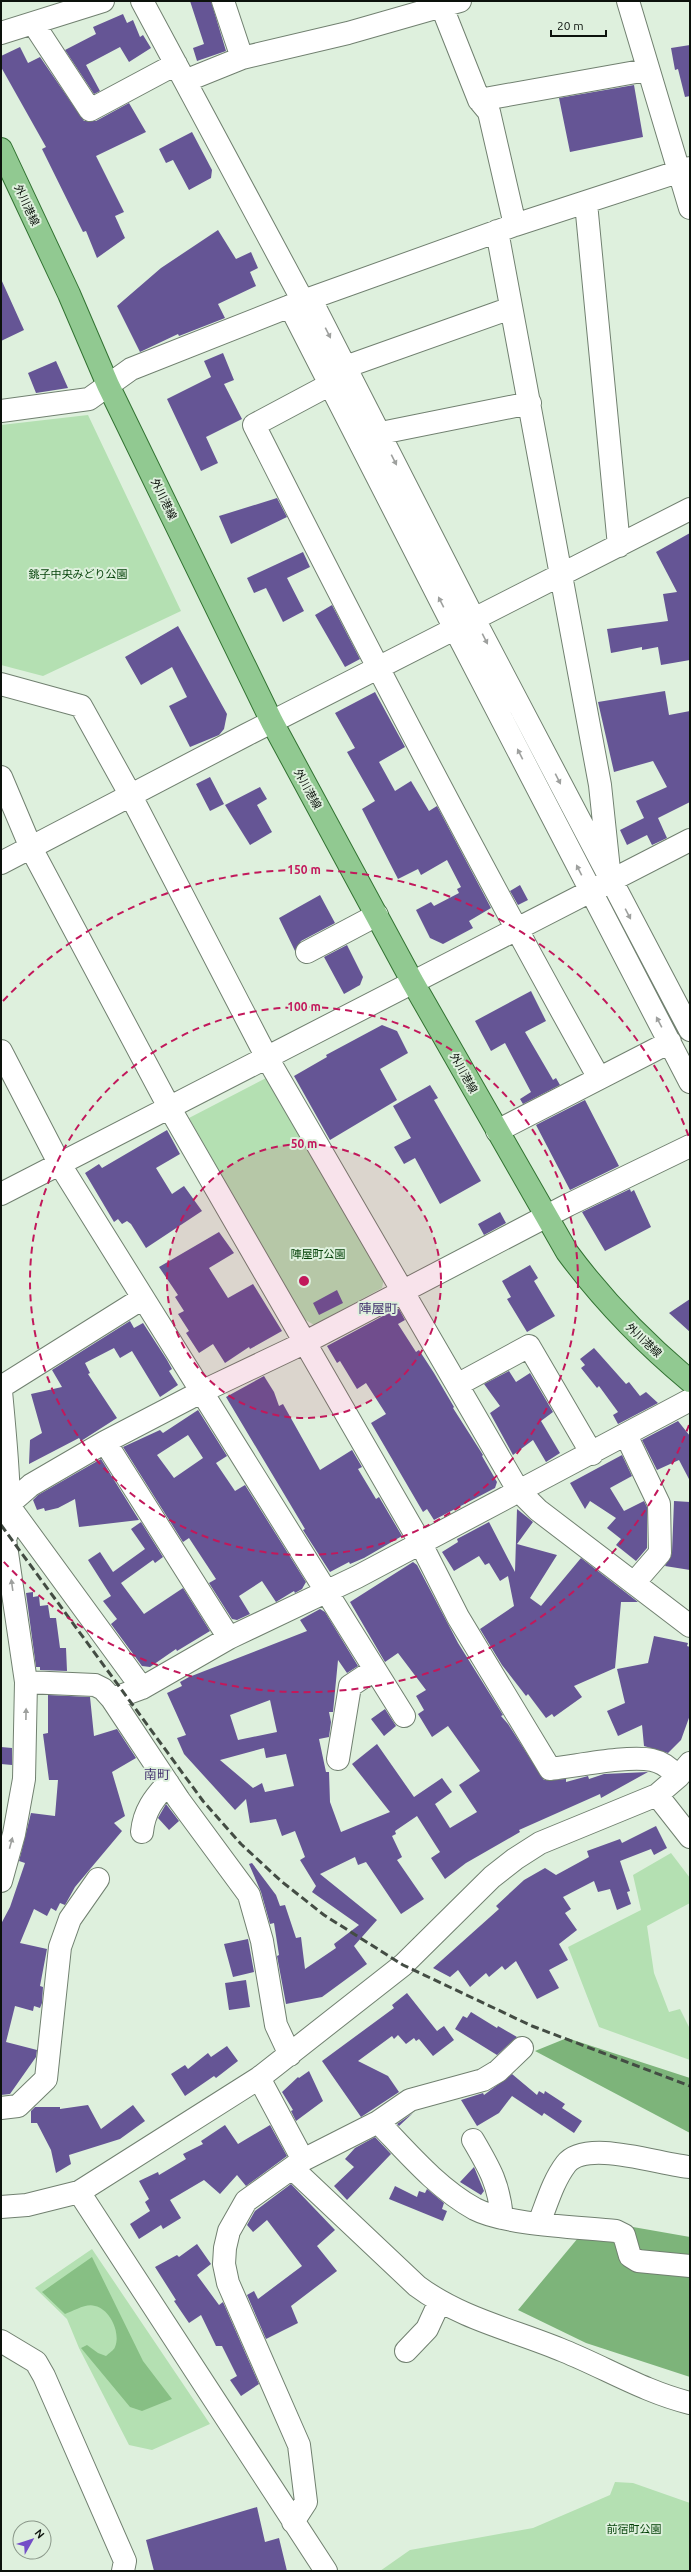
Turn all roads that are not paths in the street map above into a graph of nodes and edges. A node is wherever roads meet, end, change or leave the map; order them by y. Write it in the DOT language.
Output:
graph roads {
  1 [pos="103,1"];
  2 [pos="142,1"];
  3 [pos="223,1"];
  4 [pos="628,1"];
  5 [pos="451,4"];
  6 [pos="33,23"];
  7 [pos="1,32"];
  8 [pos="242,58"];
  9 [pos="647,70"];
  10 [pos="180,73"];
  11 [pos="479,100"];
  12 [pos="1,149"];
  13 [pos="685,170"];
  14 [pos="586,203"];
  15 [pos="690,208"];
  16 [pos="506,228"];
  17 [pos="301,302"];
  18 [pos="511,308"];
  19 [pos="345,367"];
  20 [pos="108,385"];
  21 [pos="329,385"];
  22 [pos="530,404"];
  23 [pos="1,411"];
  24 [pos="380,433"];
  25 [pos="690,509"];
  26 [pos="619,546"];
  27 [pos="560,577"];
  28 [pos="474,619"];
  29 [pos="455,629"];
  30 [pos="378,670"];
  31 [pos="1,684"];
  32 [pos="272,722"];
  33 [pos="1,777"];
  34 [pos="131,796"];
  35 [pos="690,840"];
  36 [pos="31,848"];
  37 [pos="1,863"];
  38 [pos="610,879"];
  39 [pos="590,890"];
  40 [pos="377,915"];
  41 [pos="515,928"];
  42 [pos="307,952"];
  43 [pos="412,981"];
  44 [pos="690,1030"];
  45 [pos="670,1042"];
  46 [pos="1,1051"];
  47 [pos="266,1056"];
  48 [pos="599,1078"];
  49 [pos="690,1082"];
  50 [pos="169,1107"];
  51 [pos="497,1131"];
  52 [pos="690,1146"];
  53 [pos="59,1163"];
  54 [pos="1,1194"];
  55 [pos="545,1216"];
  56 [pos="403,1290"];
  57 [pos="143,1298"];
  58 [pos="304,1343"];
  59 [pos="690,1380"];
  60 [pos="458,1385"];
  61 [pos="1,1387"];
  62 [pos="1,1391"];
  63 [pos="201,1392"];
  64 [pos="690,1400"];
  65 [pos="626,1435"];
  66 [pos="105,1442"];
  67 [pos="592,1454"];
  68 [pos="518,1490"];
  69 [pos="5,1500"];
  70 [pos="3,1540"];
  71 [pos="420,1542"];
  72 [pos="634,1583"];
  73 [pos="326,1593"];
  74 [pos="690,1626"];
  75 [pos="229,1638"];
  76 [pos="374,1670"];
  77 [pos="26,1682"];
  78 [pos="142,1688"];
  79 [pos="112,1699"];
  80 [pos="404,1716"];
  81 [pos="338,1759"];
  82 [pos="684,1770"];
  83 [pos="168,1783"];
  84 [pos="658,1795"];
  85 [pos="142,1832"];
  86 [pos="690,1838"];
  87 [pos="98,1879"];
  88 [pos="1,1880"];
  89 [pos="522,2048"];
  90 [pos="290,2055"];
  91 [pos="259,2078"];
  92 [pos="1,2108"];
  93 [pos="378,2122"];
  94 [pos="473,2140"];
  95 [pos="297,2164"];
  96 [pos="690,2167"];
  97 [pos="79,2192"];
  98 [pos="1,2207"];
  99 [pos="502,2218"];
  100 [pos="539,2223"];
  101 [pos="690,2266"];
  102 [pos="439,2303"];
  103 [pos="1,2341"];
  104 [pos="406,2351"];
  105 [pos="690,2403"];
  106 [pos="293,2522"];
  107 [pos="123,2571"];
  108 [pos="326,2571"];
  1 -- 6 [label="street"];
  2 -- 10 [label="street"];
  3 -- 8 [label="street"];
  4 -- 9 [label="street"];
  5 -- 8 [label="street"];
  5 -- 11 [label="street"];
  6 -- 7 [label="street"];
  6 -- 10 [label="street"];
  8 -- 10 [label="street"];
  9 -- 11 [label="street"];
  9 -- 13 [label="street"];
  10 -- 17 [label="street"];
  11 -- 16 [label="street"];
  12 -- 20 [label="main road, 外川港線"];
  13 -- 14 [label="street"];
  13 -- 15 [label="street"];
  14 -- 16 [label="street"];
  14 -- 26 [label="street"];
  16 -- 17 [label="street"];
  16 -- 18 [label="street"];
  17 -- 19 [label="street, one-way"];
  17 -- 20 [label="street"];
  17 -- 21 [label="street"];
  18 -- 19 [label="street"];
  18 -- 22 [label="street"];
  19 -- 24 [label="street"];
  20 -- 23 [label="street"];
  20 -- 32 [label="main road, 外川港線"];
  29 -- 21 [label="street, one-way"];
  21 -- 30 [label="street"];
  22 -- 24 [label="street"];
  22 -- 27 [label="street"];
  24 -- 28 [label="street, one-way"];
  25 -- 26 [label="street"];
  26 -- 27 [label="street"];
  27 -- 28 [label="street"];
  27 -- 38 [label="street"];
  28 -- 29 [label="street"];
  28 -- 38 [label="street, one-way"];
  29 -- 30 [label="street"];
  39 -- 29 [label="street, one-way"];
  30 -- 32 [label="street"];
  30 -- 41 [label="street"];
  31 -- 34 [label="street"];
  32 -- 34 [label="street"];
  32 -- 40 [label="main road, 外川港線"];
  33 -- 36 [label="street"];
  34 -- 36 [label="street"];
  34 -- 47 [label="street"];
  35 -- 38 [label="street"];
  36 -- 37 [label="street"];
  36 -- 50 [label="street"];
  38 -- 39 [label="street"];
  38 -- 44 [label="street, one-way"];
  39 -- 41 [label="street"];
  45 -- 39 [label="street, one-way"];
  40 -- 42 [label="street"];
  40 -- 43 [label="main road, 外川港線"];
  41 -- 43 [label="street"];
  41 -- 48 [label="street"];
  43 -- 47 [label="street"];
  43 -- 51 [label="main road, 外川港線"];
  45 -- 48 [label="street"];
  45 -- 49 [label="street"];
  46 -- 53 [label="street"];
  47 -- 50 [label="street"];
  47 -- 56 [label="street"];
  48 -- 51 [label="street"];
  50 -- 53 [label="street"];
  50 -- 58 [label="street"];
  51 -- 55 [label="main road, 外川港線"];
  52 -- 55 [label="street"];
  53 -- 54 [label="street"];
  53 -- 57 [label="street"];
  55 -- 56 [label="street"];
  55 -- 59 [label="main road, 外川港線"];
  56 -- 58 [label="street"];
  56 -- 60 [label="street"];
  57 -- 61 [label="street"];
  57 -- 63 [label="street"];
  58 -- 63 [label="street"];
  58 -- 71 [label="street"];
  60 -- 67 [label="street"];
  60 -- 68 [label="street"];
  62 -- 69 [label="street"];
  63 -- 66 [label="street"];
  63 -- 73 [label="street"];
  64 -- 65 [label="street"];
  65 -- 67 [label="street"];
  65 -- 72 [label="street"];
  66 -- 69 [label="street"];
  66 -- 75 [label="street"];
  67 -- 68 [label="street"];
  68 -- 71 [label="street"];
  68 -- 72 [label="street"];
  69 -- 70 [label="street"];
  69 -- 78 [label="street"];
  77 -- 70 [label="street, one-way"];
  71 -- 73 [label="street"];
  71 -- 82 [label="street"];
  72 -- 74 [label="street"];
  73 -- 75 [label="street"];
  73 -- 76 [label="street"];
  75 -- 78 [label="street"];
  76 -- 80 [label="street"];
  76 -- 81 [label="street"];
  77 -- 79 [label="street"];
  88 -- 77 [label="street, one-way"];
  78 -- 79 [label="street"];
  79 -- 83 [label="street"];
  82 -- 84 [label="street"];
  83 -- 85 [label="street"];
  83 -- 90 [label="street"];
  84 -- 86 [label="street"];
  84 -- 90 [label="street"];
  87 -- 92 [label="street"];
  89 -- 93 [label="street"];
  90 -- 91 [label="street"];
  91 -- 95 [label="street"];
  91 -- 97 [label="street"];
  93 -- 95 [label="street"];
  93 -- 99 [label="street"];
  94 -- 99 [label="street"];
  95 -- 102 [label="street"];
  95 -- 106 [label="street"];
  96 -- 100 [label="street"];
  97 -- 98 [label="street"];
  97 -- 106 [label="street"];
  99 -- 100 [label="street"];
  100 -- 101 [label="street"];
  102 -- 104 [label="street"];
  102 -- 105 [label="street"];
  103 -- 107 [label="street"];
  106 -- 108 [label="street"];
}
